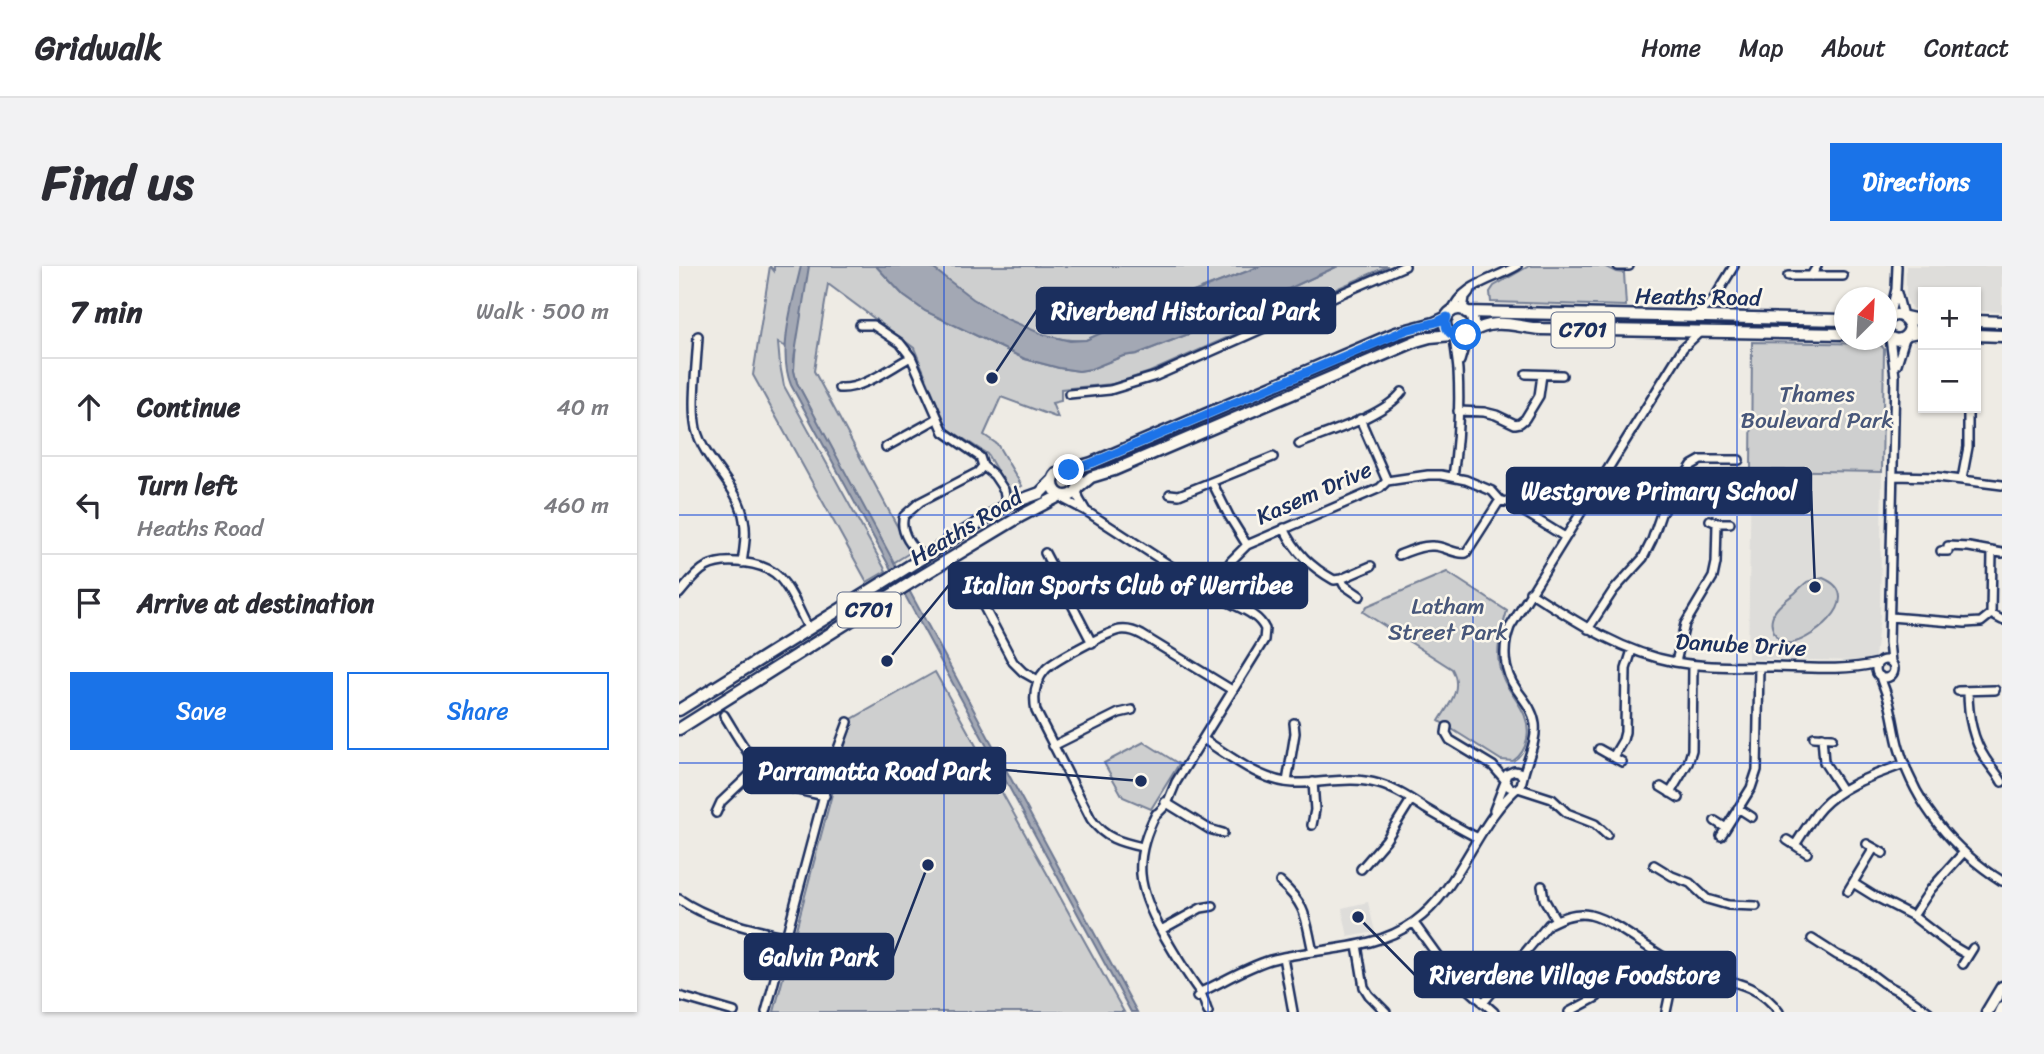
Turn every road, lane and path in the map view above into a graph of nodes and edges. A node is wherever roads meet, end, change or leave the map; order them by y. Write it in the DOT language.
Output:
graph roads {
  1 [pos="1405,266"];
  2 [pos="1517,266"];
  3 [pos="1618,266"];
  4 [pos="1629,266"];
  5 [pos="1734,266"];
  6 [pos="1817,266"];
  7 [pos="1897,266"];
  8 [pos="1788,276"];
  9 [pos="1811,276"];
  10 [pos="1843,276"];
  11 [pos="1484,282"];
  12 [pos="1896,287"];
  13 [pos="1897,292"];
  14 [pos="1711,302"];
  15 [pos="1465,311"];
  16 [pos="1449,315"];
  17 [pos="1897,315"];
  18 [pos="1693,317"];
  19 [pos="1721,317"];
  20 [pos="1904,317"];
  21 [pos="1834,320"];
  22 [pos="1918,320"];
  23 [pos="1981,321"];
  24 [pos="2002,322"];
  25 [pos="860,324"];
  26 [pos="1678,332"];
  27 [pos="1700,332"];
  28 [pos="1918,332"];
  29 [pos="1468,333"];
  30 [pos="1834,334"];
  31 [pos="1981,335"];
  32 [pos="698,336"];
  33 [pos="1453,336"];
  34 [pos="1906,336"];
  35 [pos="2002,336"];
  36 [pos="1897,340"];
  37 [pos="1683,348"];
  38 [pos="1890,350"];
  39 [pos="911,357"];
  40 [pos="1458,369"];
  41 [pos="1526,374"];
  42 [pos="1542,375"];
  43 [pos="1562,375"];
  44 [pos="1895,376"];
  45 [pos="839,388"];
  46 [pos="1402,391"];
  47 [pos="1069,394"];
  48 [pos="1458,411"];
  49 [pos="1968,413"];
  50 [pos="938,418"];
  51 [pos="1360,419"];
  52 [pos="1299,444"];
  53 [pos="886,447"];
  54 [pos="1273,457"];
  55 [pos="1739,460"];
  56 [pos="983,466"];
  57 [pos="1069,470"];
  58 [pos="1893,476"];
  59 [pos="1453,477"];
  60 [pos="1053,480"];
  61 [pos="1962,480"];
  62 [pos="1387,481"];
  63 [pos="1212,482"];
  64 [pos="2002,485"];
  65 [pos="1078,489"];
  66 [pos="1170,494"];
  67 [pos="1062,495"];
  68 [pos="1500,500"];
  69 [pos="1007,505"];
  70 [pos="1086,512"];
  71 [pos="1730,523"];
  72 [pos="1285,528"];
  73 [pos="1565,537"];
  74 [pos="1247,545"];
  75 [pos="1941,551"];
  76 [pos="1992,551"];
  77 [pos="1045,553"];
  78 [pos="2002,553"];
  79 [pos="1461,554"];
  80 [pos="1399,555"];
  81 [pos="927,556"];
  82 [pos="742,563"];
  83 [pos="1458,565"];
  84 [pos="1371,566"];
  85 [pos="1341,579"];
  86 [pos="1213,588"];
  87 [pos="976,592"];
  88 [pos="1530,592"];
  89 [pos="679,593"];
  90 [pos="1360,596"];
  91 [pos="1991,614"];
  92 [pos="1891,617"];
  93 [pos="2002,620"];
  94 [pos="811,628"];
  95 [pos="1588,629"];
  96 [pos="819,641"];
  97 [pos="1889,642"];
  98 [pos="1092,643"];
  99 [pos="1632,650"];
  100 [pos="1676,662"];
  101 [pos="1879,662"];
  102 [pos="1891,662"];
  103 [pos="1693,664"];
  104 [pos="1759,667"];
  105 [pos="1840,668"];
  106 [pos="1879,674"];
  107 [pos="1891,676"];
  108 [pos="1039,681"];
  109 [pos="1232,691"];
  110 [pos="1958,691"];
  111 [pos="1968,691"];
  112 [pos="1996,691"];
  113 [pos="1887,696"];
  114 [pos="679,710"];
  115 [pos="1132,710"];
  116 [pos="724,715"];
  117 [pos="848,722"];
  118 [pos="1294,723"];
  119 [pos="1447,727"];
  120 [pos="679,729"];
  121 [pos="1832,738"];
  122 [pos="1203,739"];
  123 [pos="1053,746"];
  124 [pos="1599,749"];
  125 [pos="1531,750"];
  126 [pos="1613,757"];
  127 [pos="1622,762"];
  128 [pos="1904,764"];
  129 [pos="759,766"];
  130 [pos="1493,766"];
  131 [pos="1513,771"];
  132 [pos="1523,778"];
  133 [pos="1505,781"];
  134 [pos="1287,782"];
  135 [pos="1313,782"];
  136 [pos="2002,782"];
  137 [pos="1661,787"];
  138 [pos="1516,789"];
  139 [pos="1842,790"];
  140 [pos="1531,792"];
  141 [pos="1670,793"];
  142 [pos="825,796"];
  143 [pos="1679,798"];
  144 [pos="1411,800"];
  145 [pos="1166,802"];
  146 [pos="1738,808"];
  147 [pos="716,813"];
  148 [pos="1491,817"];
  149 [pos="1752,817"];
  150 [pos="1716,821"];
  151 [pos="1312,825"];
  152 [pos="1727,828"];
  153 [pos="1223,833"];
  154 [pos="1607,835"];
  155 [pos="1721,836"];
  156 [pos="1476,840"];
  157 [pos="1787,840"];
  158 [pos="1795,845"];
  159 [pos="1142,847"];
  160 [pos="1964,852"];
  161 [pos="1807,853"];
  162 [pos="1883,853"];
  163 [pos="1654,864"];
  164 [pos="1361,869"];
  165 [pos="2002,881"];
  166 [pos="1280,882"];
  167 [pos="1542,886"];
  168 [pos="679,899"];
  169 [pos="1213,906"];
  170 [pos="1756,906"];
  171 [pos="1913,915"];
  172 [pos="1556,920"];
  173 [pos="1414,923"];
  174 [pos="1160,930"];
  175 [pos="786,937"];
  176 [pos="1812,939"];
  177 [pos="1357,945"];
  178 [pos="1313,952"];
  179 [pos="1283,957"];
  180 [pos="1963,964"];
  181 [pos="1681,967"];
  182 [pos="2002,987"];
  183 [pos="679,996"];
  184 [pos="1200,996"];
  185 [pos="1597,997"];
  186 [pos="1483,1003"];
  187 [pos="734,1012"];
  188 [pos="765,1012"];
  189 [pos="1206,1012"];
  190 [pos="1293,1012"];
  191 [pos="1386,1012"];
  192 [pos="1494,1012"];
  193 [pos="1569,1012"];
  194 [pos="1666,1012"];
  195 [pos="1779,1012"];
  196 [pos="1929,1012"];
  197 [pos="1987,1012"];
  1 -- 47 [label="street"];
  2 -- 11 [label="street"];
  3 -- 4 [label="street"];
  5 -- 14 [label="street"];
  6 -- 9 [label="street"];
  7 -- 12 [label="street"];
  8 -- 9 [label="street"];
  9 -- 10 [label="street"];
  11 -- 15 [label="street"];
  11 -- 16 [label="street"];
  13 -- 20 [label="street"];
  14 -- 18 [label="street"];
  14 -- 19 [label="street"];
  15 -- 16 [label="main road, C701"];
  15 -- 18 [label="main road, Heaths Road / C701"];
  15 -- 29 [label="main road"];
  16 -- 33 [label="main road"];
  16 -- 57 [label="main road, C701"];
  17 -- 20 [label="main road"];
  18 -- 19 [label="main road, Heaths Road / C701"];
  19 -- 21 [label="main road, Heaths Road / C701"];
  20 -- 22 [label="main road"];
  20 -- 34 [label="main road"];
  23 -- 24 [label="main road"];
  25 -- 39 [label="street"];
  26 -- 27 [label="main road, Heaths Road / C701"];
  26 -- 29 [label="main road, Heaths Road / C701"];
  26 -- 37 [label="street"];
  27 -- 30 [label="main road, Heaths Road / C701"];
  27 -- 37 [label="street"];
  28 -- 34 [label="main road"];
  29 -- 33 [label="main road, C701"];
  29 -- 40 [label="street"];
  31 -- 35 [label="main road"];
  32 -- 82 [label="street"];
  33 -- 40 [label="street"];
  33 -- 65 [label="main road, C701"];
  34 -- 36 [label="main road"];
  34 -- 44 [label="street"];
  37 -- 73 [label="street"];
  38 -- 44 [label="street"];
  39 -- 45 [label="street"];
  39 -- 50 [label="street"];
  40 -- 48 [label="street"];
  41 -- 42 [label="street"];
  42 -- 43 [label="street"];
  42 -- 48 [label="street"];
  44 -- 58 [label="street"];
  46 -- 51 [label="street"];
  48 -- 59 [label="street"];
  49 -- 61 [label="street"];
  50 -- 53 [label="street"];
  50 -- 56 [label="street"];
  51 -- 52 [label="street"];
  51 -- 62 [label="street"];
  54 -- 63 [label="street"];
  55 -- 95 [label="street"];
  56 -- 69 [label="street"];
  56 -- 81 [label="street"];
  57 -- 60 [label="main road, C701"];
  57 -- 65 [label="main road"];
  58 -- 61 [label="street"];
  58 -- 92 [label="street"];
  59 -- 62 [label="street, Kasem Drive"];
  59 -- 68 [label="street, Kasem Drive"];
  60 -- 67 [label="main road"];
  60 -- 69 [label="main road, Heaths Road / C701"];
  61 -- 64 [label="street"];
  62 -- 72 [label="street, Kasem Drive"];
  63 -- 66 [label="street"];
  63 -- 74 [label="street"];
  65 -- 67 [label="main road, C701"];
  65 -- 70 [label="street"];
  67 -- 70 [label="street"];
  67 -- 96 [label="main road, Heaths Road / C701"];
  68 -- 73 [label="street, Kasem Drive"];
  68 -- 79 [label="street"];
  69 -- 81 [label="main road, Heaths Road / C701"];
  70 -- 86 [label="street"];
  71 -- 100 [label="street"];
  72 -- 74 [label="street, Kasem Drive"];
  72 -- 85 [label="street"];
  73 -- 88 [label="street"];
  74 -- 86 [label="street, Kasem Drive"];
  75 -- 76 [label="street"];
  76 -- 78 [label="street"];
  76 -- 91 [label="street"];
  77 -- 98 [label="street"];
  79 -- 80 [label="street"];
  79 -- 83 [label="street"];
  81 -- 94 [label="main road, Heaths Road / C701"];
  82 -- 89 [label="street"];
  82 -- 94 [label="street"];
  84 -- 85 [label="street"];
  85 -- 90 [label="street"];
  86 -- 109 [label="street"];
  87 -- 108 [label="street"];
  88 -- 95 [label="street, Danube Drive"];
  88 -- 125 [label="street"];
  91 -- 92 [label="street"];
  91 -- 93 [label="street"];
  92 -- 97 [label="street"];
  94 -- 96 [label="main road"];
  94 -- 114 [label="main road, Heaths Road / C701"];
  95 -- 99 [label="street, Danube Drive"];
  96 -- 120 [label="main road, Heaths Road / C701"];
  97 -- 101 [label="street"];
  97 -- 102 [label="street"];
  98 -- 108 [label="street"];
  98 -- 109 [label="street"];
  99 -- 100 [label="street, Danube Drive"];
  99 -- 126 [label="street"];
  100 -- 103 [label="street, Danube Drive"];
  101 -- 102 [label="street"];
  101 -- 105 [label="street, Danube Drive"];
  101 -- 106 [label="street"];
  102 -- 107 [label="street"];
  103 -- 104 [label="street, Danube Drive"];
  103 -- 141 [label="street"];
  104 -- 105 [label="street, Danube Drive"];
  104 -- 146 [label="street"];
  105 -- 106 [label="street, Danube Drive"];
  106 -- 107 [label="street"];
  106 -- 113 [label="street"];
  107 -- 113 [label="street"];
  108 -- 123 [label="street"];
  109 -- 122 [label="street"];
  110 -- 111 [label="street"];
  111 -- 112 [label="street"];
  111 -- 136 [label="street"];
  113 -- 128 [label="street"];
  115 -- 123 [label="street"];
  116 -- 129 [label="street"];
  117 -- 142 [label="street"];
  118 -- 134 [label="street"];
  119 -- 130 [label="street"];
  121 -- 139 [label="street"];
  122 -- 134 [label="street"];
  122 -- 145 [label="street"];
  123 -- 159 [label="street"];
  124 -- 126 [label="street"];
  125 -- 131 [label="street"];
  125 -- 132 [label="street"];
  126 -- 127 [label="street"];
  128 -- 139 [label="street"];
  128 -- 160 [label="street"];
  129 -- 142 [label="street"];
  129 -- 147 [label="street"];
  130 -- 131 [label="street"];
  130 -- 133 [label="street"];
  131 -- 132 [label="street"];
  131 -- 133 [label="street"];
  132 -- 138 [label="street"];
  132 -- 140 [label="street"];
  133 -- 138 [label="street"];
  133 -- 148 [label="street"];
  134 -- 135 [label="street"];
  135 -- 144 [label="street"];
  135 -- 151 [label="street"];
  137 -- 141 [label="street"];
  138 -- 140 [label="street"];
  138 -- 148 [label="street"];
  139 -- 158 [label="street"];
  140 -- 154 [label="street"];
  141 -- 143 [label="street"];
  142 -- 175 [label="street"];
  144 -- 156 [label="street"];
  144 -- 164 [label="street"];
  145 -- 153 [label="street"];
  145 -- 159 [label="street"];
  146 -- 149 [label="street"];
  146 -- 152 [label="street"];
  148 -- 156 [label="street"];
  150 -- 152 [label="street"];
  152 -- 155 [label="street"];
  156 -- 173 [label="street"];
  157 -- 158 [label="street"];
  158 -- 161 [label="street"];
  159 -- 174 [label="street"];
  160 -- 165 [label="street"];
  160 -- 171 [label="street"];
  162 -- 171 [label="street"];
  163 -- 170 [label="street"];
  166 -- 178 [label="street"];
  167 -- 172 [label="street"];
  168 -- 175 [label="street"];
  169 -- 174 [label="street"];
  171 -- 180 [label="street"];
  172 -- 181 [label="street"];
  172 -- 186 [label="street"];
  173 -- 177 [label="street"];
  173 -- 186 [label="street"];
  174 -- 184 [label="street"];
  175 -- 188 [label="street"];
  176 -- 196 [label="street"];
  177 -- 178 [label="street"];
  177 -- 191 [label="street"];
  178 -- 179 [label="street"];
  179 -- 184 [label="street"];
  179 -- 190 [label="street"];
  181 -- 194 [label="street"];
  181 -- 195 [label="street"];
  182 -- 197 [label="main road"];
  183 -- 187 [label="street"];
  184 -- 189 [label="street"];
  185 -- 193 [label="street"];
  186 -- 192 [label="street"];
}
